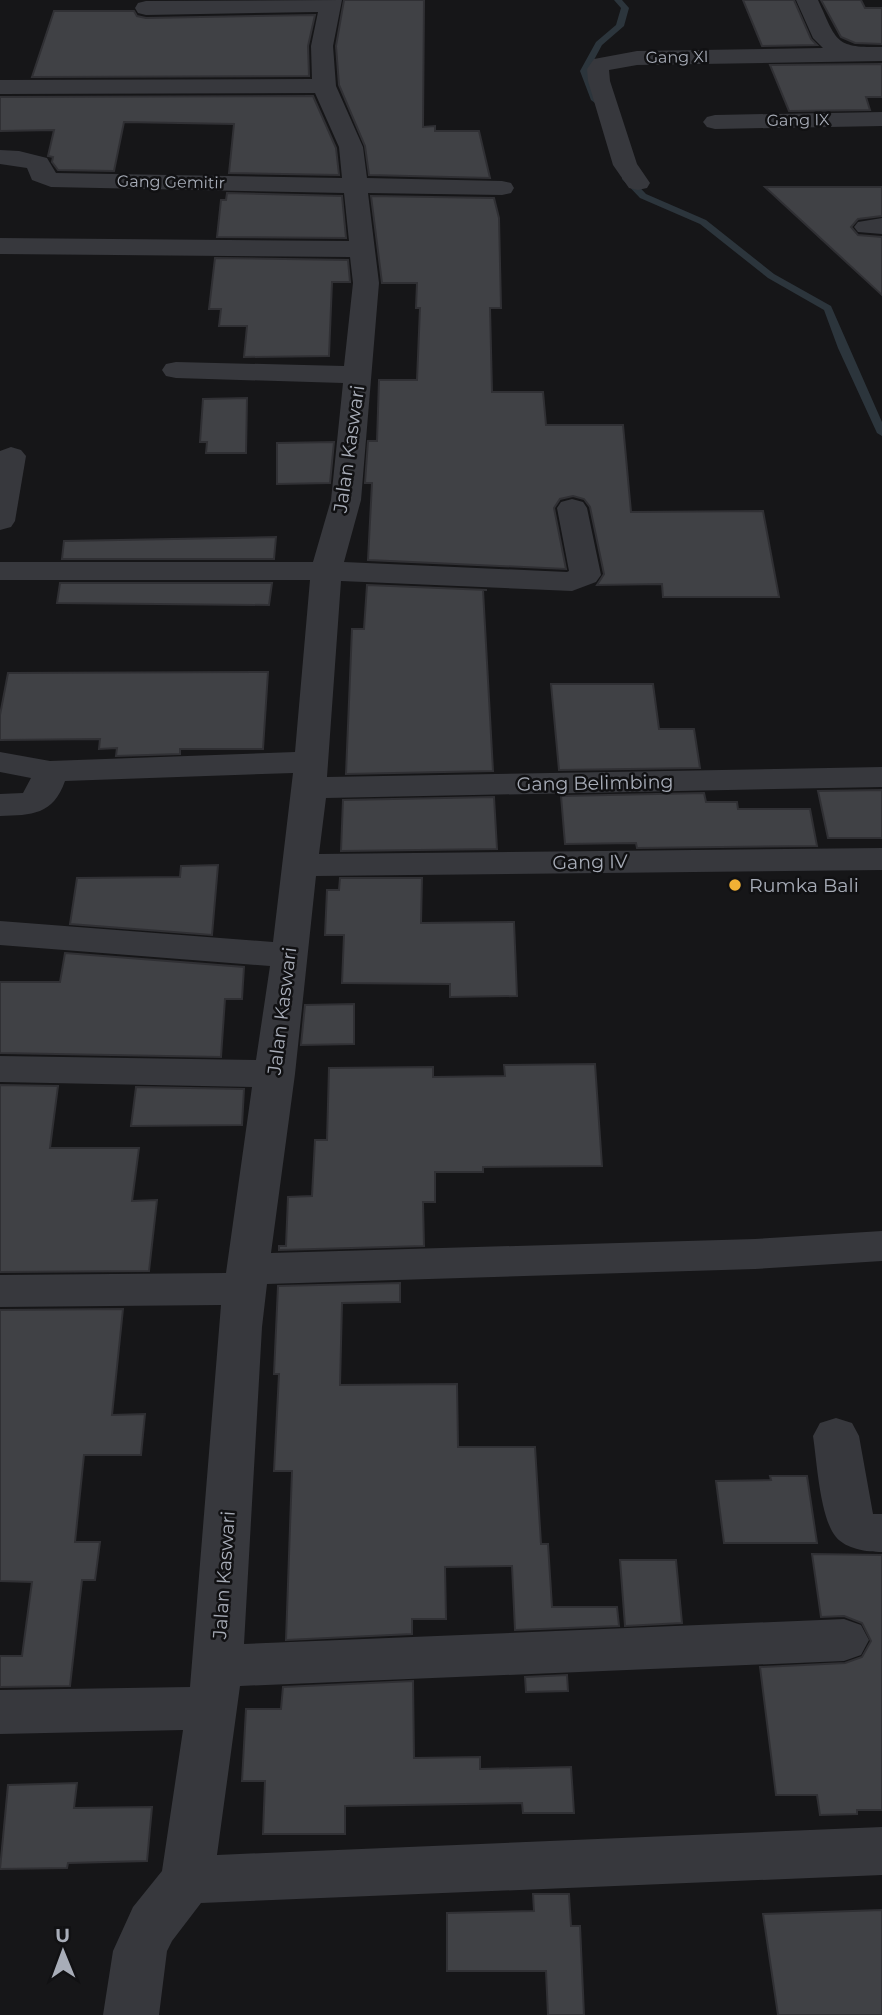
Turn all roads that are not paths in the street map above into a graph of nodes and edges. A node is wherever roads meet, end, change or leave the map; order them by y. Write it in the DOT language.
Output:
graph roads {
  1 [pos="807,0"];
  2 [pos="330,2"];
  3 [pos="146,8"];
  4 [pos="842,53"];
  5 [pos="882,54"];
  6 [pos="324,86"];
  7 [pos="0,87"];
  8 [pos="882,119"];
  9 [pos="715,122"];
  10 [pos="0,157"];
  11 [pos="638,183"];
  12 [pos="354,186"];
  13 [pos="502,188"];
  14 [pos="0,246"];
  15 [pos="363,249"];
  16 [pos="176,370"];
  17 [pos="359,376"];
  18 [pos="11,456"];
  19 [pos="572,508"];
  20 [pos="0,521"];
  21 [pos="0,571"];
  22 [pos="326,571"];
  23 [pos="0,762"];
  24 [pos="50,771"];
  25 [pos="311,775"];
  26 [pos="882,777"];
  27 [pos="0,805"];
  28 [pos="882,859"];
  29 [pos="299,865"];
  30 [pos="0,933"];
  31 [pos="290,955"];
  32 [pos="0,1069"];
  33 [pos="275,1074"];
  34 [pos="882,1246"];
  35 [pos="246,1279"];
  36 [pos="0,1291"];
  37 [pos="836,1436"];
  38 [pos="882,1533"];
  39 [pos="844,1640"];
  40 [pos="215,1687"];
  41 [pos="0,1712"];
  42 [pos="882,1851"];
  43 [pos="187,1880"];
  44 [pos="131,2015"];
  1 -- 4 [label="street"];
  2 -- 3 [label="street"];
  2 -- 6 [label="street, Jalan Kaswari"];
  4 -- 5 [label="street, Gang XI"];
  4 -- 11 [label="street, Gang XI"];
  6 -- 7 [label="street"];
  6 -- 12 [label="street, Jalan Kaswari"];
  8 -- 9 [label="street, Gang IX"];
  10 -- 12 [label="street, Gang Gemitir"];
  12 -- 13 [label="street"];
  12 -- 15 [label="street, Jalan Kaswari"];
  14 -- 15 [label="street"];
  15 -- 17 [label="street, Jalan Kaswari"];
  16 -- 17 [label="street"];
  17 -- 22 [label="street, Jalan Kaswari"];
  18 -- 20 [label="street"];
  19 -- 22 [label="street"];
  21 -- 22 [label="street"];
  22 -- 25 [label="street, Jalan Kaswari"];
  23 -- 24 [label="street, Gang Belimbing"];
  24 -- 25 [label="street, Gang Belimbing"];
  24 -- 27 [label="street"];
  25 -- 26 [label="street, Gang Belimbing"];
  25 -- 29 [label="street, Jalan Kaswari"];
  28 -- 29 [label="street, Gang IV"];
  29 -- 31 [label="street, Jalan Kaswari"];
  30 -- 31 [label="street"];
  31 -- 33 [label="street, Jalan Kaswari"];
  32 -- 33 [label="street"];
  33 -- 35 [label="street, Jalan Kaswari"];
  34 -- 35 [label="street"];
  35 -- 36 [label="street"];
  35 -- 40 [label="street, Jalan Kaswari"];
  37 -- 38 [label="street"];
  39 -- 40 [label="street"];
  40 -- 41 [label="street"];
  40 -- 43 [label="street, Jalan Kaswari"];
  42 -- 43 [label="street"];
  43 -- 44 [label="street"];
}
